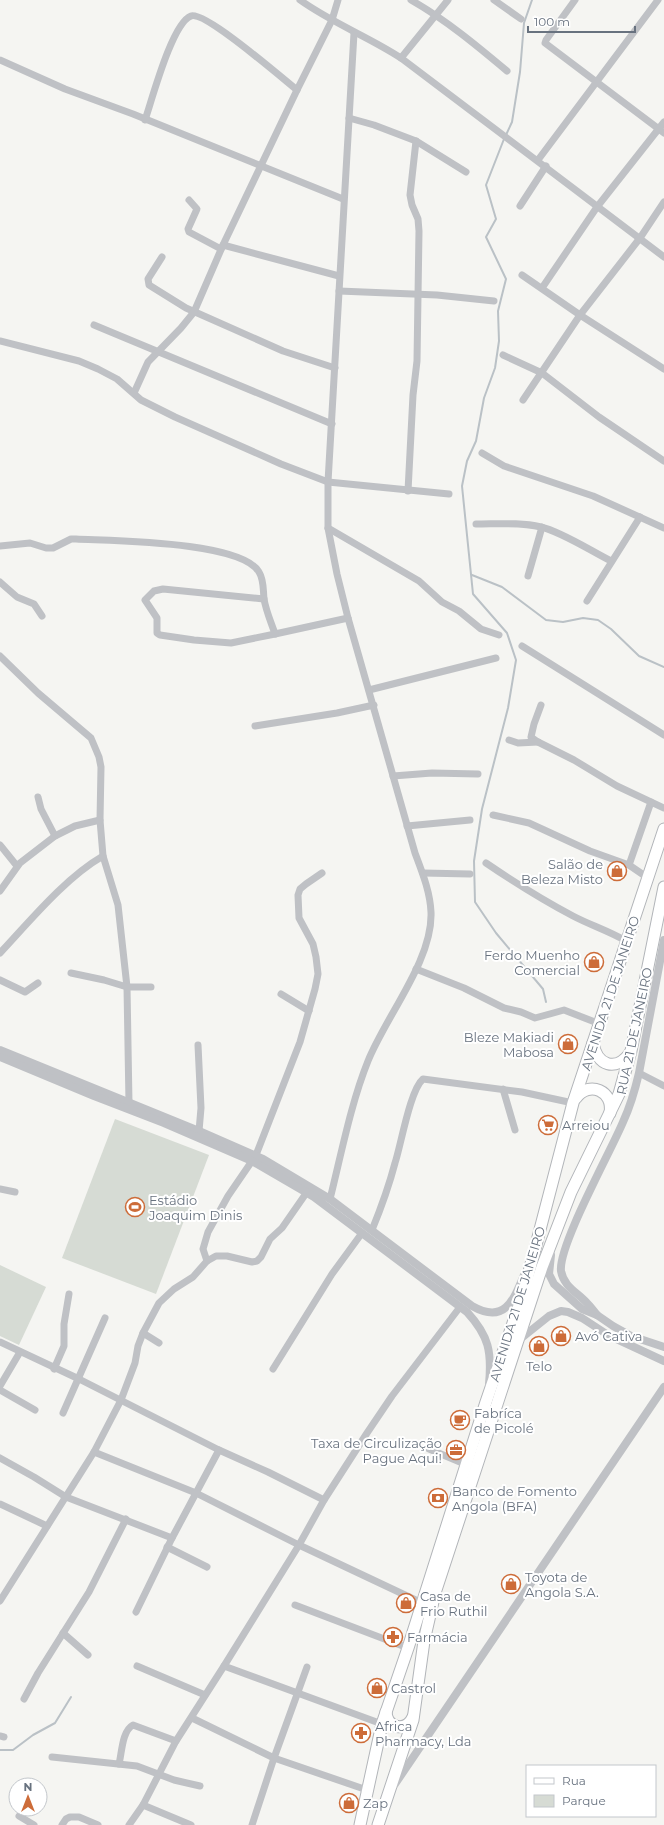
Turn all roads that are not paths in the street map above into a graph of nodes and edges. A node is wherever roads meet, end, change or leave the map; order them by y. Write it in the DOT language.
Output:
graph roads {
  1 [pos="300,0"];
  2 [pos="338,0"];
  3 [pos="411,0"];
  4 [pos="448,0"];
  5 [pos="494,0"];
  6 [pos="575,0"];
  7 [pos="658,0"];
  8 [pos="436,15"];
  9 [pos="521,19"];
  10 [pos="332,20"];
  11 [pos="354,33"];
  12 [pos="401,58"];
  13 [pos="0,60"];
  14 [pos="507,70"];
  15 [pos="597,83"];
  16 [pos="297,90"];
  17 [pos="349,118"];
  18 [pos="145,120"];
  19 [pos="664,122"];
  20 [pos="661,131"];
  21 [pos="416,141"];
  22 [pos="538,160"];
  23 [pos="261,166"];
  24 [pos="546,166"];
  25 [pos="466,172"];
  26 [pos="343,199"];
  27 [pos="189,200"];
  28 [pos="664,202"];
  29 [pos="520,206"];
  30 [pos="597,207"];
  31 [pos="640,238"];
  32 [pos="222,247"];
  33 [pos="162,257"];
  34 [pos="664,257"];
  35 [pos="522,275"];
  36 [pos="339,276"];
  37 [pos="542,288"];
  38 [pos="339,290"];
  39 [pos="418,294"];
  40 [pos="494,301"];
  41 [pos="194,312"];
  42 [pos="580,315"];
  43 [pos="94,325"];
  44 [pos="0,341"];
  45 [pos="156,352"];
  46 [pos="503,355"];
  47 [pos="335,368"];
  48 [pos="664,369"];
  49 [pos="542,373"];
  50 [pos="134,393"];
  51 [pos="523,400"];
  52 [pos="332,424"];
  53 [pos="482,453"];
  54 [pos="664,462"];
  55 [pos="328,482"];
  56 [pos="408,491"];
  57 [pos="449,494"];
  58 [pos="640,517"];
  59 [pos="476,524"];
  60 [pos="542,527"];
  61 [pos="328,528"];
  62 [pos="664,528"];
  63 [pos="0,546"];
  64 [pos="611,561"];
  65 [pos="528,576"];
  66 [pos="0,582"];
  67 [pos="264,599"];
  68 [pos="587,601"];
  69 [pos="42,616"];
  70 [pos="348,618"];
  71 [pos="275,634"];
  72 [pos="499,635"];
  73 [pos="522,646"];
  74 [pos="0,656"];
  75 [pos="496,658"];
  76 [pos="369,690"];
  77 [pos="374,705"];
  78 [pos="542,705"];
  79 [pos="255,726"];
  80 [pos="664,735"];
  81 [pos="509,740"];
  82 [pos="538,742"];
  83 [pos="478,774"];
  84 [pos="393,776"];
  85 [pos="38,797"];
  86 [pos="651,802"];
  87 [pos="664,808"];
  88 [pos="493,815"];
  89 [pos="100,820"];
  90 [pos="470,820"];
  91 [pos="408,826"];
  92 [pos="664,829"];
  93 [pos="55,836"];
  94 [pos="0,845"];
  95 [pos="103,856"];
  96 [pos="486,863"];
  97 [pos="629,865"];
  98 [pos="17,866"];
  99 [pos="322,873"];
  100 [pos="423,873"];
  101 [pos="470,874"];
  102 [pos="648,878"];
  103 [pos="664,887"];
  104 [pos="0,890"];
  105 [pos="664,940"];
  106 [pos="626,941"];
  107 [pos="0,953"];
  108 [pos="416,969"];
  109 [pos="71,973"];
  110 [pos="0,980"];
  111 [pos="38,982"];
  112 [pos="151,986"];
  113 [pos="127,987"];
  114 [pos="280,994"];
  115 [pos="309,1011"];
  116 [pos="600,1024"];
  117 [pos="593,1044"];
  118 [pos="198,1045"];
  119 [pos="0,1050"];
  120 [pos="631,1052"];
  121 [pos="0,1056"];
  122 [pos="639,1073"];
  123 [pos="664,1086"];
  124 [pos="503,1089"];
  125 [pos="574,1101"];
  126 [pos="129,1103"];
  127 [pos="610,1113"];
  128 [pos="515,1130"];
  129 [pos="199,1131"];
  130 [pos="254,1158"];
  131 [pos="0,1189"];
  132 [pos="15,1192"];
  133 [pos="307,1192"];
  134 [pos="330,1199"];
  135 [pos="557,1226"];
  136 [pos="372,1230"];
  137 [pos="362,1233"];
  138 [pos="534,1249"];
  139 [pos="207,1261"];
  140 [pos="69,1294"];
  141 [pos="460,1306"];
  142 [pos="597,1315"];
  143 [pos="106,1318"];
  144 [pos="143,1333"];
  145 [pos="519,1340"];
  146 [pos="0,1342"];
  147 [pos="159,1343"];
  148 [pos="664,1347"];
  149 [pos="20,1352"];
  150 [pos="664,1360"];
  151 [pos="54,1369"];
  152 [pos="274,1369"];
  153 [pos="79,1379"];
  154 [pos="0,1386"];
  155 [pos="664,1387"];
  156 [pos="0,1390"];
  157 [pos="120,1400"];
  158 [pos="486,1402"];
  159 [pos="35,1410"];
  160 [pos="63,1413"];
  161 [pos="429,1449"];
  162 [pos="219,1450"];
  163 [pos="94,1452"];
  164 [pos="0,1458"];
  165 [pos="467,1465"];
  166 [pos="196,1492"];
  167 [pos="66,1497"];
  168 [pos="324,1500"];
  169 [pos="0,1504"];
  170 [pos="126,1519"];
  171 [pos="47,1526"];
  172 [pos="172,1538"];
  173 [pos="300,1545"];
  174 [pos="167,1547"];
  175 [pos="207,1567"];
  176 [pos="0,1601"];
  177 [pos="422,1603"];
  178 [pos="295,1605"];
  179 [pos="136,1612"];
  180 [pos="63,1633"];
  181 [pos="408,1648"];
  182 [pos="88,1655"];
  183 [pos="137,1666"];
  184 [pos="224,1666"];
  185 [pos="307,1667"];
  186 [pos="297,1693"];
  187 [pos="205,1695"];
  188 [pos="24,1700"];
  189 [pos="386,1712"];
  190 [pos="413,1717"];
  191 [pos="192,1718"];
  192 [pos="382,1724"];
  193 [pos="176,1741"];
  194 [pos="52,1757"];
  195 [pos="274,1758"];
  196 [pos="119,1764"];
  197 [pos="158,1773"];
  198 [pos="200,1786"];
  199 [pos="367,1790"];
  200 [pos="390,1791"];
  201 [pos="143,1805"];
  202 [pos="21,1817"];
  203 [pos="34,1825"];
  204 [pos="62,1825"];
  205 [pos="98,1825"];
  206 [pos="129,1825"];
  207 [pos="189,1825"];
  208 [pos="252,1825"];
  209 [pos="360,1825"];
  210 [pos="378,1825"];
  1 -- 10 [label="street"];
  2 -- 10 [label="street"];
  3 -- 8 [label="street"];
  4 -- 8 [label="street"];
  5 -- 9 [label="street"];
  6 -- 15 [label="street"];
  7 -- 15 [label="street"];
  8 -- 12 [label="street"];
  8 -- 14 [label="street"];
  10 -- 11 [label="street"];
  10 -- 16 [label="street"];
  11 -- 12 [label="street"];
  11 -- 17 [label="street"];
  12 -- 22 [label="street"];
  13 -- 18 [label="street"];
  15 -- 20 [label="street"];
  15 -- 22 [label="street"];
  16 -- 18 [label="street"];
  16 -- 23 [label="street"];
  17 -- 21 [label="street"];
  17 -- 26 [label="street"];
  18 -- 23 [label="street"];
  19 -- 20 [label="street"];
  20 -- 30 [label="street"];
  21 -- 25 [label="street"];
  21 -- 39 [label="street"];
  22 -- 24 [label="street"];
  23 -- 26 [label="street"];
  23 -- 32 [label="street"];
  24 -- 29 [label="street"];
  24 -- 30 [label="street"];
  26 -- 36 [label="street"];
  27 -- 32 [label="street"];
  28 -- 31 [label="street"];
  30 -- 31 [label="street"];
  30 -- 37 [label="street"];
  31 -- 34 [label="street"];
  31 -- 42 [label="street"];
  32 -- 36 [label="street"];
  32 -- 41 [label="street"];
  33 -- 41 [label="street"];
  35 -- 37 [label="street"];
  36 -- 38 [label="street"];
  37 -- 42 [label="street"];
  38 -- 39 [label="street"];
  38 -- 47 [label="street"];
  39 -- 40 [label="street"];
  39 -- 56 [label="street"];
  41 -- 45 [label="street"];
  41 -- 47 [label="street"];
  42 -- 48 [label="street"];
  42 -- 49 [label="street"];
  43 -- 45 [label="street"];
  44 -- 50 [label="street"];
  45 -- 50 [label="street"];
  45 -- 52 [label="street"];
  46 -- 49 [label="street"];
  47 -- 52 [label="street"];
  49 -- 51 [label="street"];
  49 -- 54 [label="street"];
  50 -- 55 [label="street"];
  52 -- 55 [label="street"];
  53 -- 58 [label="street"];
  55 -- 56 [label="street"];
  55 -- 61 [label="street"];
  56 -- 57 [label="street"];
  58 -- 62 [label="street"];
  58 -- 64 [label="street"];
  59 -- 60 [label="street"];
  60 -- 64 [label="street"];
  60 -- 65 [label="street"];
  61 -- 70 [label="street"];
  61 -- 72 [label="street"];
  63 -- 67 [label="street"];
  64 -- 68 [label="street"];
  66 -- 69 [label="street"];
  67 -- 71 [label="street"];
  67 -- 71 [label="street"];
  70 -- 71 [label="street"];
  70 -- 76 [label="street"];
  73 -- 80 [label="street"];
  74 -- 89 [label="street"];
  75 -- 76 [label="street"];
  76 -- 77 [label="street"];
  77 -- 79 [label="street"];
  77 -- 84 [label="street"];
  78 -- 82 [label="street"];
  81 -- 82 [label="street"];
  82 -- 86 [label="street"];
  83 -- 84 [label="street"];
  84 -- 91 [label="street"];
  85 -- 93 [label="street"];
  86 -- 87 [label="street"];
  86 -- 97 [label="street"];
  88 -- 97 [label="street"];
  89 -- 93 [label="street"];
  89 -- 95 [label="street"];
  90 -- 91 [label="street"];
  91 -- 100 [label="street"];
  92 -- 102 [label="main road, AVENIDA 21 DE JANEIRO"];
  93 -- 98 [label="street"];
  94 -- 98 [label="street"];
  95 -- 107 [label="street"];
  95 -- 113 [label="street"];
  96 -- 106 [label="street"];
  97 -- 102 [label="street"];
  98 -- 104 [label="street"];
  99 -- 115 [label="street"];
  100 -- 101 [label="street"];
  100 -- 108 [label="street"];
  102 -- 106 [label="main road, AVENIDA 21 DE JANEIRO"];
  103 -- 120 [label="main road, AVENIDA 21 DE JANEIRO"];
  105 -- 122 [label="street, RUA 21 DE JANEIRO"];
  106 -- 116 [label="main road, AVENIDA 21 DE JANEIRO"];
  108 -- 116 [label="street"];
  108 -- 134 [label="street"];
  109 -- 113 [label="street"];
  110 -- 111 [label="street"];
  112 -- 113 [label="street"];
  113 -- 126 [label="street"];
  114 -- 115 [label="street"];
  115 -- 130 [label="street"];
  116 -- 117 [label="main road, AVENIDA 21 DE JANEIRO"];
  117 -- 120 [label="main road"];
  117 -- 125 [label="main road, AVENIDA 21 DE JANEIRO"];
  118 -- 129 [label="street"];
  119 -- 126 [label="street"];
  120 -- 127 [label="main road, AVENIDA 21 DE JANEIRO"];
  121 -- 130 [label="street"];
  122 -- 123 [label="street"];
  122 -- 142 [label="street, RUA 21 DE JANEIRO"];
  124 -- 125 [label="street"];
  124 -- 128 [label="street"];
  124 -- 136 [label="street"];
  125 -- 127 [label="main road"];
  125 -- 138 [label="main road, AVENIDA 21 DE JANEIRO"];
  126 -- 129 [label="street"];
  127 -- 135 [label="main road, AVENIDA 21 DE JANEIRO"];
  129 -- 130 [label="street"];
  130 -- 133 [label="street"];
  130 -- 134 [label="street"];
  130 -- 139 [label="street"];
  131 -- 132 [label="street"];
  133 -- 137 [label="street"];
  133 -- 139 [label="street"];
  134 -- 136 [label="street"];
  135 -- 142 [label="street"];
  135 -- 145 [label="main road, AVENIDA 21 DE JANEIRO"];
  136 -- 138 [label="street"];
  137 -- 141 [label="street"];
  137 -- 152 [label="street"];
  138 -- 158 [label="main road, AVENIDA 21 DE JANEIRO"];
  139 -- 144 [label="street"];
  140 -- 151 [label="street"];
  141 -- 158 [label="street"];
  141 -- 168 [label="street"];
  142 -- 148 [label="street"];
  143 -- 153 [label="street"];
  144 -- 147 [label="street"];
  144 -- 157 [label="street"];
  145 -- 150 [label="street"];
  145 -- 190 [label="main road, AVENIDA 21 DE JANEIRO"];
  146 -- 149 [label="street"];
  149 -- 151 [label="street"];
  149 -- 154 [label="street"];
  151 -- 153 [label="street"];
  153 -- 157 [label="street"];
  153 -- 160 [label="street"];
  155 -- 200 [label="street"];
  156 -- 159 [label="street"];
  157 -- 162 [label="street"];
  157 -- 163 [label="street"];
  158 -- 165 [label="main road, AVENIDA 21 DE JANEIRO"];
  161 -- 165 [label="street"];
  162 -- 166 [label="street"];
  162 -- 168 [label="street"];
  163 -- 166 [label="street"];
  163 -- 167 [label="street"];
  164 -- 167 [label="street"];
  165 -- 177 [label="main road, AVENIDA 21 DE JANEIRO"];
  166 -- 172 [label="street"];
  166 -- 173 [label="street"];
  167 -- 170 [label="street"];
  167 -- 171 [label="street"];
  168 -- 173 [label="street"];
  169 -- 171 [label="street"];
  170 -- 172 [label="street"];
  170 -- 180 [label="street"];
  171 -- 176 [label="street"];
  172 -- 174 [label="street"];
  173 -- 177 [label="street"];
  173 -- 184 [label="street"];
  174 -- 175 [label="street"];
  174 -- 179 [label="street"];
  177 -- 181 [label="main road, AVENIDA 21 DE JANEIRO"];
  178 -- 181 [label="street"];
  180 -- 182 [label="street"];
  180 -- 188 [label="street"];
  181 -- 189 [label="main road, AVENIDA 21 DE JANEIRO"];
  183 -- 187 [label="street"];
  184 -- 186 [label="street"];
  184 -- 187 [label="street"];
  185 -- 186 [label="street"];
  186 -- 192 [label="street"];
  186 -- 195 [label="street"];
  187 -- 191 [label="street"];
  189 -- 190 [label="main road"];
  189 -- 192 [label="main road, AVENIDA 21 DE JANEIRO"];
  190 -- 200 [label="main road, AVENIDA 21 DE JANEIRO"];
  191 -- 193 [label="street"];
  191 -- 195 [label="street"];
  192 -- 199 [label="main road, AVENIDA 21 DE JANEIRO"];
  193 -- 196 [label="street"];
  193 -- 197 [label="street"];
  194 -- 196 [label="street"];
  195 -- 199 [label="street"];
  195 -- 208 [label="street"];
  196 -- 197 [label="street"];
  197 -- 198 [label="street"];
  197 -- 201 [label="street"];
  199 -- 209 [label="main road, AVENIDA 21 DE JANEIRO"];
  200 -- 210 [label="main road, AVENIDA 21 DE JANEIRO"];
  201 -- 206 [label="street"];
  201 -- 207 [label="street"];
  202 -- 203 [label="street"];
  204 -- 205 [label="street"];
}
